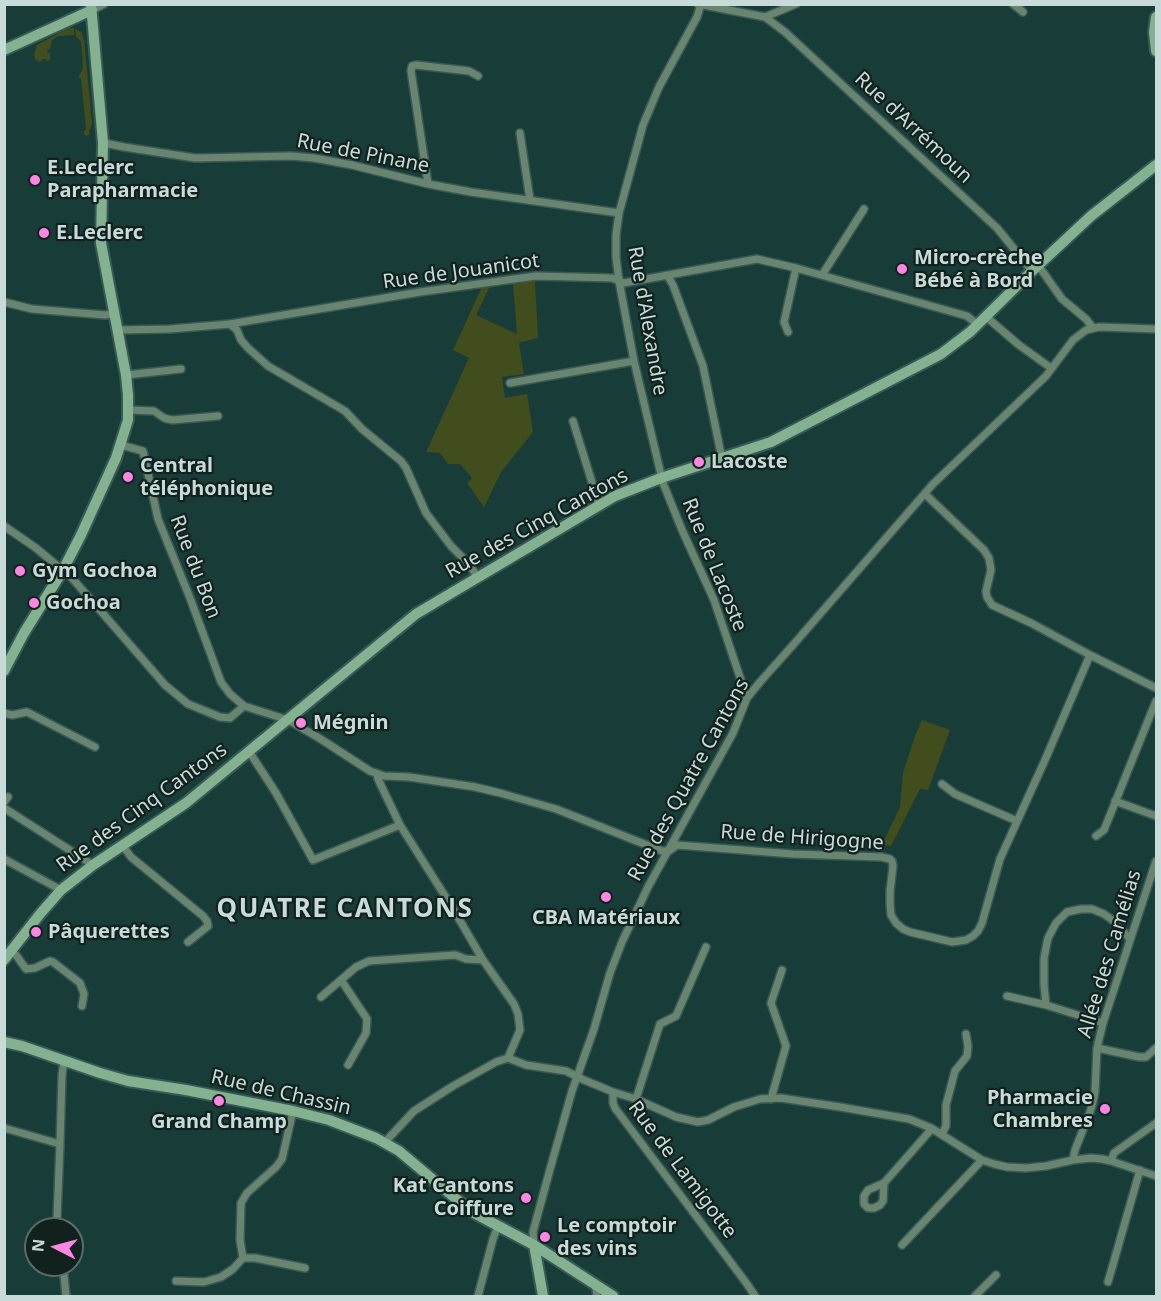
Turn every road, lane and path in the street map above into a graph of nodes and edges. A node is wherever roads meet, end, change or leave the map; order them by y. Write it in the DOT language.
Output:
graph roads {
  1 [pos="104,4"];
  2 [pos="796,4"];
  3 [pos="1013,4"];
  4 [pos="700,5"];
  5 [pos="92,7"];
  6 [pos="1023,12"];
  7 [pos="765,17"];
  8 [pos="1156,17"];
  9 [pos="4,50"];
  10 [pos="1156,51"];
  11 [pos="478,76"];
  12 [pos="520,133"];
  13 [pos="102,140"];
  14 [pos="1156,165"];
  15 [pos="428,184"];
  16 [pos="530,200"];
  17 [pos="864,210"];
  18 [pos="618,213"];
  19 [pos="796,268"];
  20 [pos="1035,268"];
  21 [pos="667,275"];
  22 [pos="822,275"];
  23 [pos="619,281"];
  24 [pos="4,302"];
  25 [pos="114,315"];
  26 [pos="986,315"];
  27 [pos="230,324"];
  28 [pos="977,324"];
  29 [pos="1093,328"];
  30 [pos="1156,328"];
  31 [pos="117,330"];
  32 [pos="788,332"];
  33 [pos="634,361"];
  34 [pos="1051,368"];
  35 [pos="181,369"];
  36 [pos="126,375"];
  37 [pos="510,383"];
  38 [pos="129,410"];
  39 [pos="218,416"];
  40 [pos="573,421"];
  41 [pos="121,445"];
  42 [pos="722,459"];
  43 [pos="661,478"];
  44 [pos="925,494"];
  45 [pos="599,505"];
  46 [pos="4,526"];
  47 [pos="63,570"];
  48 [pos="478,578"];
  49 [pos="1090,655"];
  50 [pos="4,671"];
  51 [pos="1156,688"];
  52 [pos="747,698"];
  53 [pos="1156,701"];
  54 [pos="244,705"];
  55 [pos="4,713"];
  56 [pos="288,720"];
  57 [pos="95,747"];
  58 [pos="248,752"];
  59 [pos="377,774"];
  60 [pos="942,784"];
  61 [pos="1115,801"];
  62 [pos="4,808"];
  63 [pos="1156,816"];
  64 [pos="1017,820"];
  65 [pos="400,825"];
  66 [pos="1096,836"];
  67 [pos="123,846"];
  68 [pos="669,851"];
  69 [pos="4,859"];
  70 [pos="1156,861"];
  71 [pos="93,865"];
  72 [pos="61,890"];
  73 [pos="1130,939"];
  74 [pos="188,942"];
  75 [pos="706,947"];
  76 [pos="8,956"];
  77 [pos="483,960"];
  78 [pos="782,970"];
  79 [pos="341,980"];
  80 [pos="1007,996"];
  81 [pos="321,997"];
  82 [pos="1046,1005"];
  83 [pos="82,1006"];
  84 [pos="1103,1023"];
  85 [pos="966,1034"];
  86 [pos="4,1042"];
  87 [pos="1097,1048"];
  88 [pos="1156,1048"];
  89 [pos="508,1058"];
  90 [pos="64,1061"];
  91 [pos="348,1065"];
  92 [pos="577,1077"];
  93 [pos="613,1092"];
  94 [pos="771,1098"];
  95 [pos="636,1099"];
  96 [pos="293,1111"];
  97 [pos="1156,1123"];
  98 [pos="4,1128"];
  99 [pos="931,1128"];
  100 [pos="942,1134"];
  101 [pos="385,1142"];
  102 [pos="60,1144"];
  103 [pos="982,1160"];
  104 [pos="1072,1160"];
  105 [pos="1111,1161"];
  106 [pos="1140,1170"];
  107 [pos="1156,1176"];
  108 [pos="885,1183"];
  109 [pos="57,1217"];
  110 [pos="498,1226"];
  111 [pos="534,1245"];
  112 [pos="902,1245"];
  113 [pos="243,1258"];
  114 [pos="305,1268"];
  115 [pos="996,1275"];
  116 [pos="64,1277"];
  117 [pos="176,1281"];
  118 [pos="1108,1282"];
  119 [pos="595,1284"];
  120 [pos="66,1296"];
  121 [pos="478,1296"];
  122 [pos="543,1296"];
  123 [pos="597,1296"];
  124 [pos="613,1296"];
  125 [pos="755,1296"];
  126 [pos="975,1296"];
  1 -- 5 [label="street"];
  2 -- 7 [label="street"];
  3 -- 6 [label="street"];
  4 -- 7 [label="street"];
  4 -- 18 [label="street, Rue d'Alexandre"];
  5 -- 9 [label="street"];
  5 -- 13 [label="street"];
  7 -- 20 [label="street, Rue d'Arrémoun"];
  8 -- 10 [label="street"];
  11 -- 15 [label="street"];
  12 -- 16 [label="street"];
  13 -- 15 [label="street, Rue de Pinane"];
  13 -- 25 [label="street"];
  14 -- 20 [label="street, Rue des Cinq Cantons"];
  15 -- 16 [label="street, Rue de Pinane"];
  16 -- 18 [label="street, Rue de Pinane"];
  17 -- 22 [label="street"];
  18 -- 23 [label="street, Rue d'Alexandre"];
  19 -- 21 [label="street, Rue de Jouanicot"];
  19 -- 22 [label="street, Rue de Jouanicot"];
  19 -- 32 [label="street"];
  20 -- 26 [label="street, Rue des Cinq Cantons"];
  20 -- 29 [label="street, Rue d'Arrémoun"];
  21 -- 23 [label="street, Rue de Jouanicot"];
  21 -- 42 [label="street"];
  22 -- 28 [label="street, Rue de Jouanicot"];
  23 -- 27 [label="street, Rue de Jouanicot"];
  23 -- 33 [label="street, Rue d'Alexandre"];
  24 -- 25 [label="street"];
  25 -- 31 [label="street"];
  26 -- 28 [label="street, Rue des Cinq Cantons"];
  26 -- 34 [label="street"];
  27 -- 31 [label="street, Rue de Jouanicot"];
  27 -- 48 [label="street"];
  28 -- 42 [label="street, Rue des Cinq Cantons"];
  29 -- 30 [label="street"];
  29 -- 34 [label="street, Rue des Quatre Cantons"];
  31 -- 36 [label="street"];
  33 -- 37 [label="street"];
  33 -- 43 [label="street, Rue d'Alexandre"];
  34 -- 44 [label="street, Rue des Quatre Cantons"];
  35 -- 36 [label="street"];
  36 -- 38 [label="street"];
  38 -- 39 [label="street"];
  38 -- 41 [label="street"];
  40 -- 45 [label="street"];
  41 -- 47 [label="street"];
  41 -- 54 [label="street, Rue du Bon"];
  42 -- 43 [label="street, Rue des Cinq Cantons"];
  43 -- 45 [label="street, Rue des Cinq Cantons"];
  43 -- 52 [label="street, Rue de Lacoste"];
  44 -- 49 [label="street"];
  44 -- 52 [label="street, Rue des Quatre Cantons"];
  45 -- 48 [label="street, Rue des Cinq Cantons"];
  46 -- 47 [label="street"];
  47 -- 50 [label="street"];
  47 -- 54 [label="street"];
  48 -- 56 [label="street, Rue des Cinq Cantons"];
  49 -- 51 [label="street"];
  49 -- 64 [label="street, Rue de Hirigogne"];
  52 -- 68 [label="street, Rue des Quatre Cantons"];
  53 -- 61 [label="street"];
  54 -- 56 [label="street, Rue de Hirigogne"];
  55 -- 57 [label="street"];
  56 -- 58 [label="street, Rue des Cinq Cantons"];
  56 -- 59 [label="street, Rue de Hirigogne"];
  58 -- 65 [label="street"];
  58 -- 67 [label="street, Rue des Cinq Cantons"];
  59 -- 65 [label="street"];
  59 -- 68 [label="street, Rue de Hirigogne"];
  60 -- 64 [label="street"];
  61 -- 63 [label="street"];
  61 -- 66 [label="street"];
  62 -- 71 [label="street"];
  64 -- 68 [label="street, Rue de Hirigogne"];
  65 -- 77 [label="street"];
  67 -- 71 [label="street, Rue des Cinq Cantons"];
  67 -- 74 [label="street"];
  68 -- 92 [label="street, Rue des Quatre Cantons"];
  69 -- 72 [label="street"];
  70 -- 73 [label="street, Allée des Camélias"];
  71 -- 72 [label="street, Rue des Cinq Cantons"];
  72 -- 76 [label="street, Rue des Cinq Cantons"];
  73 -- 82 [label="street"];
  73 -- 84 [label="street, Allée des Camélias"];
  75 -- 95 [label="street"];
  76 -- 83 [label="street"];
  77 -- 79 [label="street"];
  77 -- 89 [label="street"];
  78 -- 94 [label="street"];
  79 -- 81 [label="street"];
  79 -- 91 [label="street"];
  80 -- 82 [label="street"];
  82 -- 84 [label="street"];
  84 -- 87 [label="street, Allée des Camélias"];
  85 -- 100 [label="street"];
  86 -- 90 [label="street, Rue de Chassin"];
  87 -- 88 [label="street"];
  87 -- 104 [label="street, Allée des Camélias"];
  89 -- 92 [label="street, Rue de Lamigotte"];
  89 -- 101 [label="street"];
  90 -- 96 [label="street, Rue de Chassin"];
  90 -- 102 [label="street"];
  92 -- 93 [label="street, Rue de Lamigotte"];
  92 -- 111 [label="street, Rue des Quatre Cantons"];
  93 -- 95 [label="street"];
  93 -- 125 [label="street, Rue de Lamigotte"];
  94 -- 95 [label="street"];
  94 -- 99 [label="street"];
  96 -- 101 [label="street, Rue de Chassin"];
  96 -- 113 [label="street"];
  97 -- 105 [label="street"];
  98 -- 102 [label="street"];
  99 -- 100 [label="street"];
  99 -- 108 [label="street"];
  100 -- 103 [label="street"];
  101 -- 110 [label="street, Rue de Chassin"];
  102 -- 109 [label="street"];
  103 -- 104 [label="street"];
  103 -- 112 [label="street"];
  104 -- 105 [label="street"];
  105 -- 106 [label="street"];
  106 -- 107 [label="street"];
  106 -- 118 [label="street"];
  110 -- 111 [label="street, Rue de Chassin"];
  110 -- 121 [label="street"];
  111 -- 119 [label="street, Rue de Chassin"];
  111 -- 122 [label="street"];
  113 -- 114 [label="street"];
  113 -- 117 [label="street"];
  115 -- 126 [label="street"];
  116 -- 120 [label="street"];
  119 -- 123 [label="street"];
  119 -- 124 [label="street, Rue de Chassin"];
}
